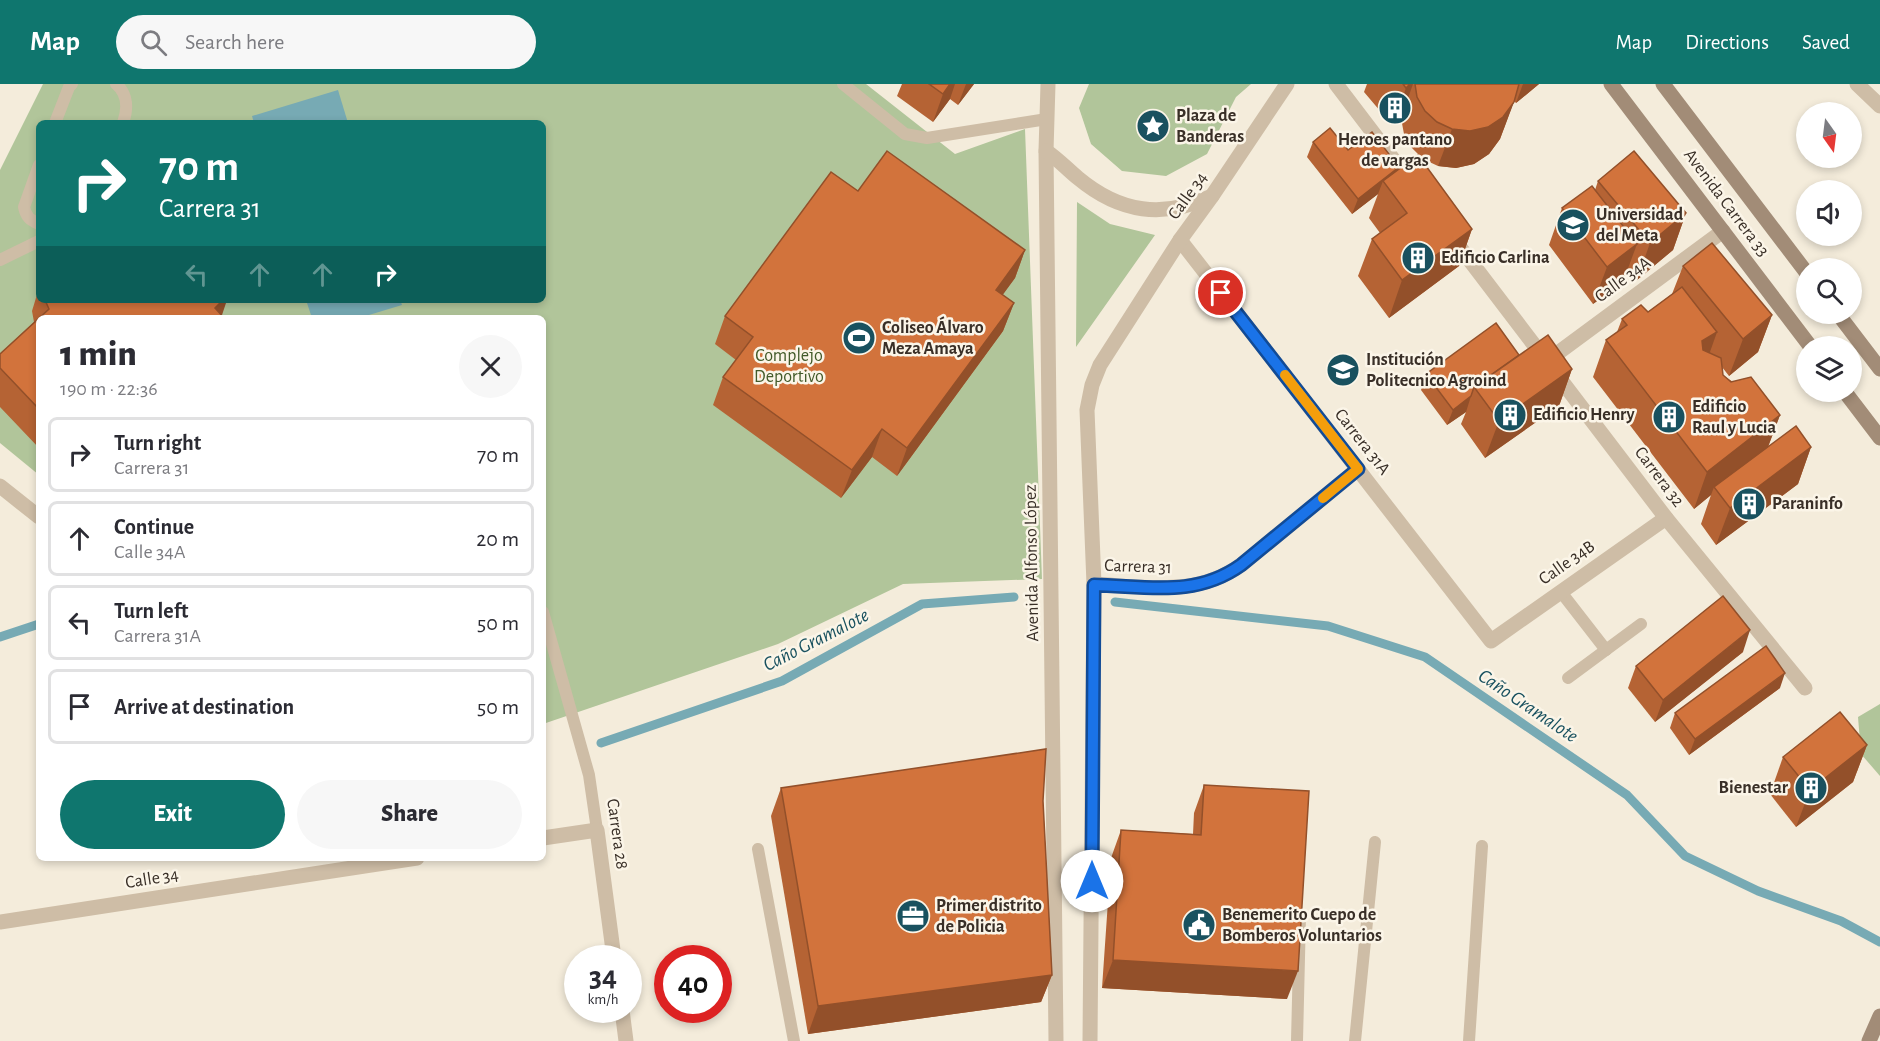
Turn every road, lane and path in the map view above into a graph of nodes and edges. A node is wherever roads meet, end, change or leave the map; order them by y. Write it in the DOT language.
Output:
graph roads {
  1 [pos="72,84"];
  2 [pos="116,84"];
  3 [pos="843,84"];
  4 [pos="1048,84"];
  5 [pos="1287,84"];
  6 [pos="1336,84"];
  7 [pos="1611,84"];
  8 [pos="1663,84"];
  9 [pos="1857,84"];
  10 [pos="1880,106"];
  11 [pos="1047,119"];
  12 [pos="56,120"];
  13 [pos="124,120"];
  14 [pos="1046,152"];
  15 [pos="36,173"];
  16 [pos="1420,195"];
  17 [pos="1212,196"];
  18 [pos="1442,222"];
  19 [pos="36,223"];
  20 [pos="1723,231"];
  21 [pos="1179,240"];
  22 [pos="36,243"];
  23 [pos="1796,259"];
  24 [pos="0,261"];
  25 [pos="1846,324"];
  26 [pos="1802,336"];
  27 [pos="1547,361"];
  28 [pos="1880,369"];
  29 [pos="1853,402"];
  30 [pos="1880,438"];
  31 [pos="1358,469"];
  32 [pos="0,486"];
  33 [pos="36,515"];
  34 [pos="1666,518"];
  35 [pos="1094,585"];
  36 [pos="1561,592"];
  37 [pos="546,623"];
  38 [pos="1641,624"];
  39 [pos="1491,641"];
  40 [pos="1606,650"];
  41 [pos="1568,678"];
  42 [pos="1805,688"];
  43 [pos="597,830"];
  44 [pos="546,838"];
  45 [pos="1375,842"];
  46 [pos="1482,846"];
  47 [pos="758,849"];
  48 [pos="375,861"];
  49 [pos="347,863"];
  50 [pos="1300,907"];
  51 [pos="0,922"];
  52 [pos="613,945"];
  53 [pos="624,1023"];
  54 [pos="626,1041"];
  55 [pos="794,1041"];
  56 [pos="1056,1041"];
  57 [pos="1090,1041"];
  58 [pos="1297,1041"];
  59 [pos="1355,1041"];
  60 [pos="1469,1041"];
  1 -- 12 [label="lane"];
  2 -- 13 [label="lane"];
  3 -- 11 [label="lane"];
  4 -- 11 [label="street, Avenida Alfonso López"];
  5 -- 17 [label="street, Calle 34"];
  6 -- 16 [label="street"];
  7 -- 20 [label="main road, Avenida Carrera 33"];
  8 -- 23 [label="main road, Avenida Carrera 33"];
  9 -- 10 [label="street"];
  11 -- 14 [label="street, Avenida Alfonso López"];
  14 -- 17 [label="street"];
  14 -- 56 [label="street, Avenida Alfonso López"];
  15 -- 19 [label="lane"];
  17 -- 21 [label="street, Calle 34"];
  18 -- 27 [label="street, Carrera 32"];
  20 -- 26 [label="main road, Avenida Carrera 33"];
  20 -- 27 [label="street, Calle 34A"];
  21 -- 31 [label="street, Carrera 31A"];
  21 -- 35 [label="street"];
  22 -- 24 [label="lane"];
  25 -- 28 [label="main road"];
  27 -- 34 [label="street, Carrera 32"];
  29 -- 30 [label="main road"];
  31 -- 35 [label="street, Carrera 31"];
  31 -- 39 [label="street, Carrera 31A"];
  32 -- 33 [label="street"];
  34 -- 36 [label="street, Calle 34B"];
  34 -- 42 [label="street, Carrera 32"];
  35 -- 57 [label="street"];
  36 -- 39 [label="street, Calle 34B"];
  36 -- 40 [label="lane"];
  37 -- 43 [label="lane, Carrera 28"];
  38 -- 40 [label="lane"];
  40 -- 41 [label="lane"];
  43 -- 44 [label="street"];
  43 -- 52 [label="street, Carrera 28"];
  45 -- 59 [label="lane"];
  46 -- 60 [label="lane"];
  47 -- 55 [label="lane"];
  48 -- 49 [label="street, Calle 34"];
  49 -- 51 [label="street, Calle 34"];
  50 -- 58 [label="lane"];
  53 -- 54 [label="street"];
}
